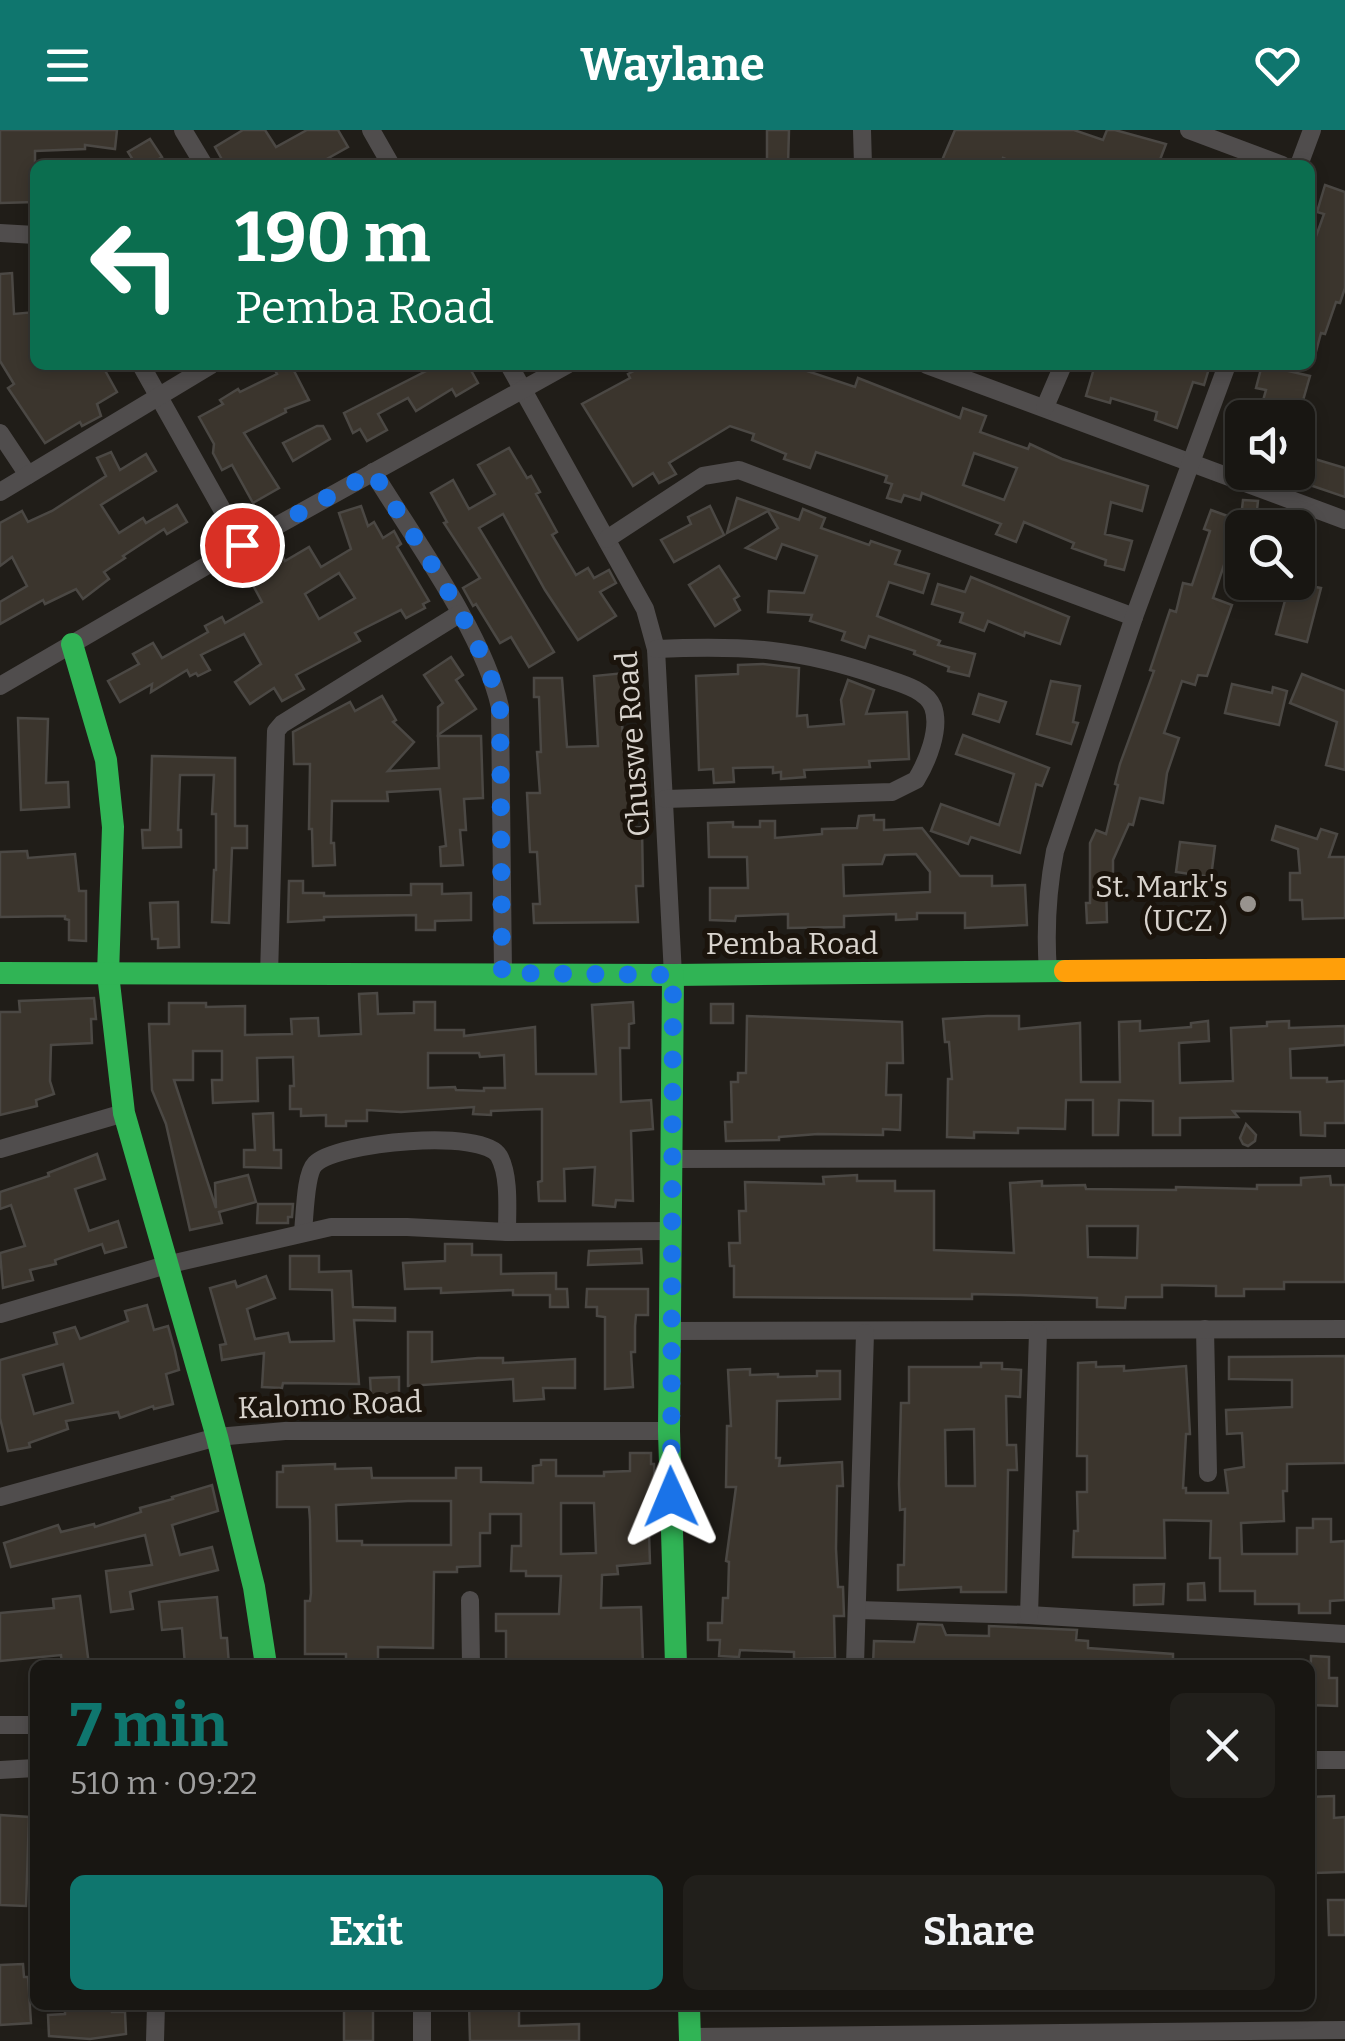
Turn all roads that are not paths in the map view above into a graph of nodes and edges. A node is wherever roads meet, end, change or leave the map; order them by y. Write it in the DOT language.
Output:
graph roads {
  1 [pos="183,130"];
  2 [pos="371,130"];
  3 [pos="862,130"];
  4 [pos="1189,130"];
  5 [pos="1312,130"];
  6 [pos="201,160"];
  7 [pos="389,160"];
  8 [pos="862,160"];
  9 [pos="1269,160"];
  10 [pos="1301,160"];
  11 [pos="0,233"];
  12 [pos="30,235"];
  13 [pos="144,370"];
  14 [pos="202,370"];
  15 [pos="513,370"];
  16 [pos="558,370"];
  17 [pos="940,370"];
  18 [pos="1061,370"];
  19 [pos="1224,370"];
  20 [pos="524,390"];
  21 [pos="158,396"];
  22 [pos="1045,408"];
  23 [pos="0,433"];
  24 [pos="1191,463"];
  25 [pos="373,472"];
  26 [pos="28,475"];
  27 [pos="0,492"];
  28 [pos="1345,520"];
  29 [pos="608,539"];
  30 [pos="242,545"];
  31 [pos="459,614"];
  32 [pos="1134,617"];
  33 [pos="72,644"];
  34 [pos="656,649"];
  35 [pos="0,686"];
  36 [pos="664,798"];
  37 [pos="1345,969"];
  38 [pos="1048,972"];
  39 [pos="0,973"];
  40 [pos="502,973"];
  41 [pos="108,974"];
  42 [pos="268,975"];
  43 [pos="673,975"];
  44 [pos="124,1113"];
  45 [pos="0,1148"];
  46 [pos="1345,1158"];
  47 [pos="672,1159"];
  48 [pos="670,1231"];
  49 [pos="304,1232"];
  50 [pos="508,1232"];
  51 [pos="166,1265"];
  52 [pos="0,1314"];
  53 [pos="1205,1329"];
  54 [pos="1345,1329"];
  55 [pos="669,1331"];
  56 [pos="1038,1332"];
  57 [pos="865,1333"];
  58 [pos="669,1431"];
  59 [pos="217,1438"];
  60 [pos="1208,1473"];
  61 [pos="0,1497"];
  62 [pos="470,1600"];
  63 [pos="858,1610"];
  64 [pos="1030,1616"];
  65 [pos="1345,1634"];
  66 [pos="265,1660"];
  67 [pos="471,1660"];
  68 [pos="676,1660"];
  69 [pos="855,1660"];
  70 [pos="0,1725"];
  71 [pos="30,1726"];
  72 [pos="1315,1760"];
  73 [pos="1345,1760"];
  74 [pos="30,1768"];
  75 [pos="0,1770"];
  76 [pos="156,2010"];
  77 [pos="422,2010"];
  78 [pos="689,2010"];
  79 [pos="1345,2030"];
  80 [pos="997,2037"];
  81 [pos="690,2039"];
  82 [pos="156,2041"];
  83 [pos="422,2041"];
  1 -- 6 [label="street"];
  2 -- 7 [label="street"];
  3 -- 8 [label="street"];
  4 -- 9 [label="street"];
  5 -- 10 [label="street"];
  11 -- 12 [label="street"];
  13 -- 21 [label="street"];
  14 -- 21 [label="street"];
  15 -- 20 [label="street, Chuswe Road"];
  16 -- 20 [label="street"];
  17 -- 22 [label="street"];
  18 -- 22 [label="street"];
  19 -- 24 [label="street"];
  20 -- 25 [label="street"];
  20 -- 29 [label="street, Chuswe Road"];
  21 -- 26 [label="street"];
  21 -- 30 [label="street"];
  22 -- 24 [label="street"];
  23 -- 26 [label="street"];
  24 -- 28 [label="street"];
  24 -- 32 [label="street"];
  25 -- 30 [label="street"];
  25 -- 31 [label="street"];
  26 -- 27 [label="street"];
  29 -- 32 [label="street"];
  29 -- 34 [label="street, Chuswe Road"];
  30 -- 33 [label="street"];
  31 -- 40 [label="street"];
  31 -- 42 [label="street"];
  32 -- 38 [label="street"];
  33 -- 35 [label="street"];
  33 -- 41 [label="street"];
  34 -- 36 [label="street, Chuswe Road"];
  34 -- 36 [label="street"];
  36 -- 43 [label="street, Chuswe Road"];
  37 -- 38 [label="street, Pemba Road"];
  38 -- 43 [label="street, Pemba Road"];
  39 -- 41 [label="street, Pemba Road"];
  40 -- 42 [label="street, Pemba Road"];
  40 -- 43 [label="street, Pemba Road"];
  41 -- 42 [label="street, Pemba Road"];
  41 -- 44 [label="street"];
  43 -- 47 [label="street"];
  44 -- 45 [label="street"];
  44 -- 51 [label="street"];
  46 -- 47 [label="street"];
  47 -- 48 [label="street"];
  48 -- 50 [label="street"];
  48 -- 55 [label="street"];
  49 -- 50 [label="street"];
  49 -- 50 [label="street"];
  49 -- 51 [label="street"];
  51 -- 52 [label="street"];
  51 -- 59 [label="street"];
  53 -- 54 [label="street"];
  53 -- 56 [label="street"];
  53 -- 60 [label="street"];
  55 -- 57 [label="street"];
  55 -- 58 [label="street"];
  56 -- 57 [label="street"];
  56 -- 64 [label="street"];
  57 -- 63 [label="street"];
  58 -- 59 [label="street, Kalomo Road"];
  58 -- 68 [label="street"];
  59 -- 61 [label="street, Kalomo Road"];
  59 -- 66 [label="street"];
  62 -- 67 [label="street"];
  63 -- 64 [label="street"];
  63 -- 69 [label="street"];
  64 -- 65 [label="street"];
  70 -- 71 [label="street"];
  72 -- 73 [label="street"];
  74 -- 75 [label="street"];
  76 -- 82 [label="street"];
  77 -- 83 [label="street"];
  78 -- 81 [label="street"];
  79 -- 80 [label="street"];
  80 -- 81 [label="street"];
}
